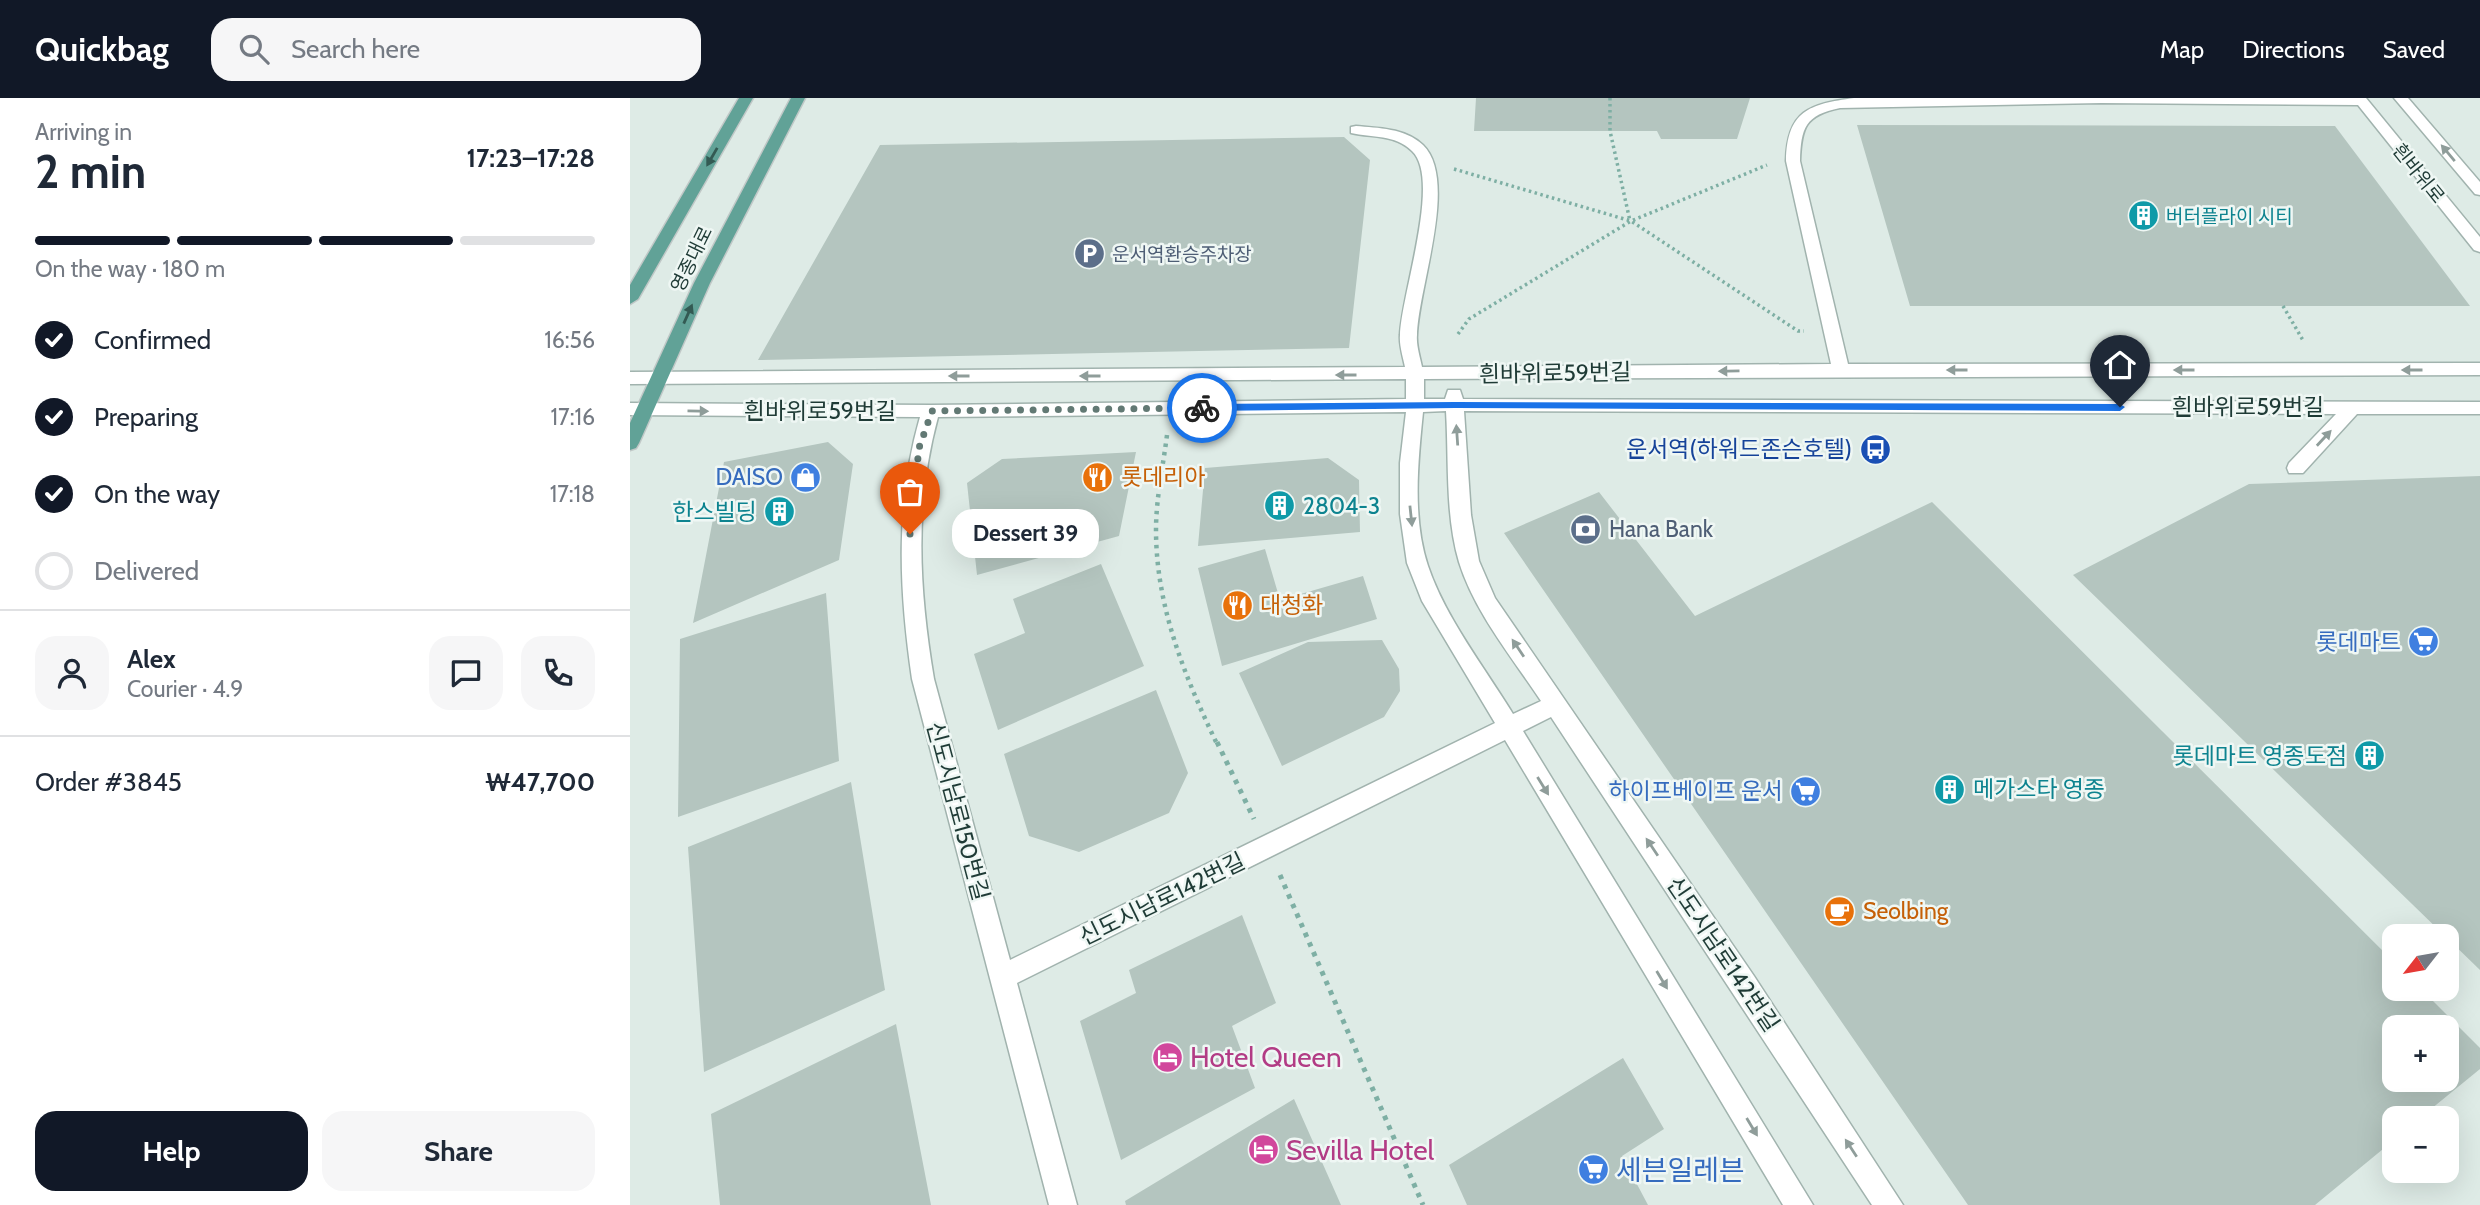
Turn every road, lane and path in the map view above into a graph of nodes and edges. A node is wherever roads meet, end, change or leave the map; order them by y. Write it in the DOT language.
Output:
graph roads {
  1 [pos="746,98"];
  2 [pos="798,98"];
  3 [pos="1610,98"];
  4 [pos="2401,98"];
  5 [pos="2360,99"];
  6 [pos="1356,130"];
  7 [pos="1793,161"];
  8 [pos="1429,165"];
  9 [pos="2480,191"];
  10 [pos="1630,221"];
  11 [pos="2480,247"];
  12 [pos="630,299"];
  13 [pos="2283,306"];
  14 [pos="1833,331"];
  15 [pos="1458,334"];
  16 [pos="2480,369"];
  17 [pos="1841,370"];
  18 [pos="2321,370"];
  19 [pos="1453,374"];
  20 [pos="1415,375"];
  21 [pos="630,378"];
  22 [pos="660,378"];
  23 [pos="1455,405"];
  24 [pos="1415,407"];
  25 [pos="2352,408"];
  26 [pos="2480,408"];
  27 [pos="638,410"];
  28 [pos="932,411"];
  29 [pos="630,443"];
  30 [pos="2295,468"];
  31 [pos="1556,704"];
  32 [pos="1508,728"];
  33 [pos="1004,976"];
  34 [pos="1063,1205"];
  35 [pos="1799,1205"];
  36 [pos="1889,1205"];
  1 -- 12 [label="main road, 영종대로, one-way"];
  22 -- 2 [label="main road, 영종대로, one-way"];
  3 -- 10 [label="path"];
  9 -- 4 [label="street, 흰바위로, one-way"];
  5 -- 7 [label="street"];
  5 -- 11 [label="street, 흰바위로"];
  6 -- 8 [label="street"];
  7 -- 10 [label="path"];
  7 -- 14 [label="street"];
  8 -- 10 [label="path"];
  8 -- 20 [label="street"];
  10 -- 14 [label="path"];
  10 -- 15 [label="path"];
  13 -- 18 [label="path"];
  14 -- 17 [label="street"];
  16 -- 18 [label="street, 흰바위로59번길, one-way"];
  18 -- 17 [label="street, 흰바위로59번길, one-way"];
  17 -- 19 [label="street, 흰바위로59번길, one-way"];
  19 -- 20 [label="street, 흰바위로59번길"];
  19 -- 23 [label="street, 신도시남로142번길"];
  20 -- 22 [label="street, 흰바위로59번길, one-way"];
  20 -- 24 [label="street"];
  21 -- 22 [label="street, 흰바위로59번길"];
  22 -- 27 [label="main road, 영종대로"];
  23 -- 24 [label="street, 흰바위로59번길"];
  23 -- 25 [label="street, 흰바위로59번길"];
  31 -- 23 [label="street, 신도시남로142번길, one-way"];
  24 -- 28 [label="street, 흰바위로59번길"];
  24 -- 32 [label="street, one-way"];
  25 -- 26 [label="street, 흰바위로59번길"];
  30 -- 25 [label="street, one-way"];
  27 -- 28 [label="street, 흰바위로59번길, one-way"];
  27 -- 29 [label="main road, 영종대로"];
  28 -- 33 [label="street, 신도시남로150번길"];
  31 -- 32 [label="street, 신도시남로142번길"];
  36 -- 31 [label="street, 신도시남로142번길, one-way"];
  32 -- 33 [label="street, 신도시남로142번길"];
  32 -- 35 [label="street, one-way"];
  33 -- 34 [label="street, 신도시남로150번길"];
}
